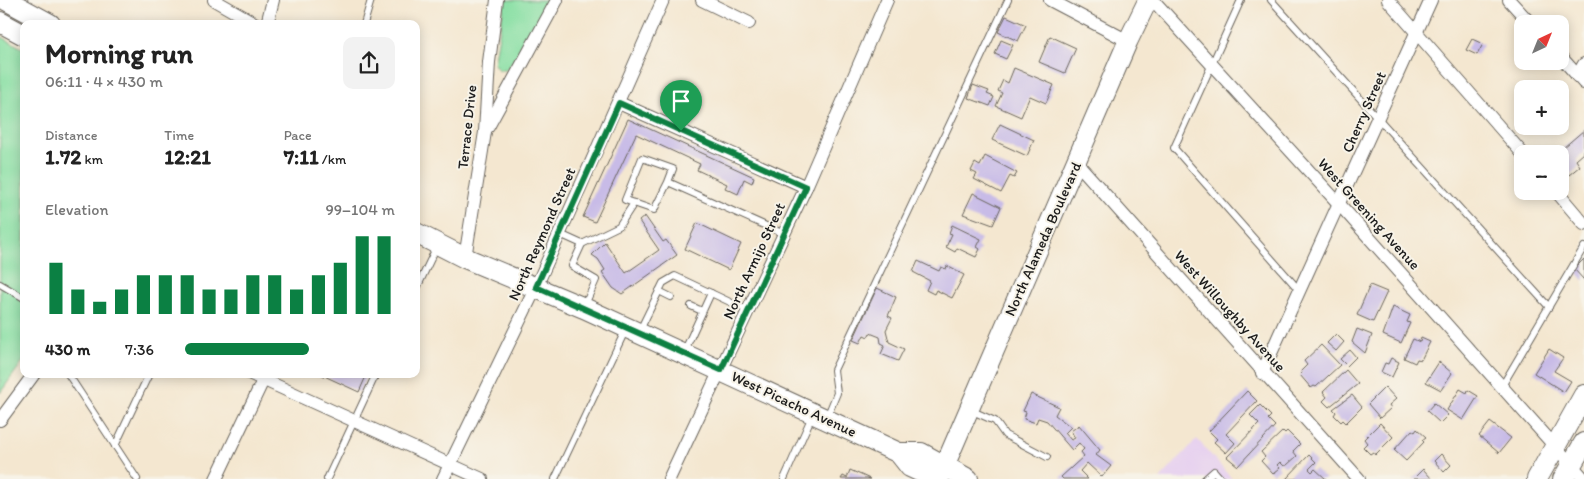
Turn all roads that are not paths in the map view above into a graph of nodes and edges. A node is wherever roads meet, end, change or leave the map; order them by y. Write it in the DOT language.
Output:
graph roads {
  1 [pos="6,0"];
  2 [pos="214,0"];
  3 [pos="273,0"];
  4 [pos="371,0"];
  5 [pos="497,0"];
  6 [pos="557,0"];
  7 [pos="663,0"];
  8 [pos="702,0"];
  9 [pos="887,0"];
  10 [pos="1008,0"];
  11 [pos="1050,0"];
  12 [pos="1148,0"];
  13 [pos="1153,0"];
  14 [pos="1241,0"];
  15 [pos="1271,0"];
  16 [pos="1388,0"];
  17 [pos="1431,0"];
  18 [pos="1510,0"];
  19 [pos="1523,15"];
  20 [pos="43,20"];
  21 [pos="249,20"];
  22 [pos="267,20"];
  23 [pos="365,20"];
  24 [pos="0,22"];
  25 [pos="749,23"];
  26 [pos="1417,32"];
  27 [pos="20,33"];
  28 [pos="1128,41"];
  29 [pos="1211,64"];
  30 [pos="1584,64"];
  31 [pos="1569,66"];
  32 [pos="1581,79"];
  33 [pos="619,103"];
  34 [pos="1378,120"];
  35 [pos="485,132"];
  36 [pos="1515,145"];
  37 [pos="1077,163"];
  38 [pos="668,182"];
  39 [pos="806,187"];
  40 [pos="1564,200"];
  41 [pos="634,203"];
  42 [pos="1340,205"];
  43 [pos="1584,224"];
  44 [pos="560,234"];
  45 [pos="784,234"];
  46 [pos="420,235"];
  47 [pos="438,244"];
  48 [pos="582,244"];
  49 [pos="1584,247"];
  50 [pos="465,258"];
  51 [pos="420,282"];
  52 [pos="0,284"];
  53 [pos="536,287"];
  54 [pos="659,291"];
  55 [pos="1300,291"];
  56 [pos="711,293"];
  57 [pos="20,296"];
  58 [pos="672,297"];
  59 [pos="691,306"];
  60 [pos="1549,307"];
  61 [pos="584,308"];
  62 [pos="702,311"];
  63 [pos="749,311"];
  64 [pos="632,330"];
  65 [pos="683,353"];
  66 [pos="721,370"];
  67 [pos="1262,373"];
  68 [pos="31,378"];
  69 [pos="71,378"];
  70 [pos="147,378"];
  71 [pos="259,378"];
  72 [pos="264,378"];
  73 [pos="374,378"];
  74 [pos="1502,386"];
  75 [pos="1584,395"];
  76 [pos="969,409"];
  77 [pos="819,417"];
  78 [pos="0,420"];
  79 [pos="354,420"];
  80 [pos="1584,443"];
  81 [pos="115,446"];
  82 [pos="1047,457"];
  83 [pos="450,464"];
  84 [pos="1567,464"];
  85 [pos="940,474"];
  86 [pos="137,479"];
  87 [pos="216,479"];
  88 [pos="327,479"];
  89 [pos="444,479"];
  90 [pos="482,479"];
  91 [pos="555,479"];
  92 [pos="669,479"];
  93 [pos="784,479"];
  94 [pos="968,479"];
  95 [pos="1205,479"];
  96 [pos="1221,479"];
  97 [pos="1359,479"];
  98 [pos="1537,479"];
  1 -- 20 [label="main road"];
  2 -- 21 [label="street"];
  3 -- 22 [label="street"];
  4 -- 23 [label="lane"];
  5 -- 35 [label="street, Terrace Drive"];
  6 -- 35 [label="street"];
  7 -- 33 [label="street, North Reymond Street"];
  8 -- 25 [label="street"];
  9 -- 39 [label="street, North Armijo Street"];
  10 -- 77 [label="lane"];
  11 -- 28 [label="street"];
  12 -- 28 [label="street, North Alameda Boulevard"];
  13 -- 29 [label="street, West Greening Avenue"];
  14 -- 29 [label="lane"];
  15 -- 34 [label="lane"];
  16 -- 26 [label="street"];
  17 -- 26 [label="street, Cherry Street"];
  18 -- 19 [label="street"];
  24 -- 27 [label="main road"];
  26 -- 34 [label="street, Cherry Street"];
  26 -- 36 [label="street"];
  28 -- 37 [label="street, North Alameda Boulevard"];
  29 -- 42 [label="street, West Greening Avenue"];
  29 -- 55 [label="lane"];
  30 -- 32 [label="street"];
  31 -- 32 [label="street"];
  33 -- 39 [label="street"];
  33 -- 44 [label="street, North Reymond Street"];
  34 -- 42 [label="street, Cherry Street"];
  34 -- 60 [label="lane"];
  35 -- 50 [label="street, Terrace Drive"];
  37 -- 67 [label="street, West Willoughby Avenue"];
  37 -- 76 [label="street, North Alameda Boulevard"];
  38 -- 41 [label="lane"];
  38 -- 41 [label="lane"];
  38 -- 45 [label="lane"];
  39 -- 45 [label="street, North Armijo Street"];
  40 -- 43 [label="street"];
  41 -- 48 [label="lane"];
  42 -- 55 [label="street, Cherry Street"];
  42 -- 74 [label="street, West Greening Avenue"];
  44 -- 48 [label="lane"];
  44 -- 53 [label="street, North Reymond Street"];
  45 -- 63 [label="street, North Armijo Street"];
  46 -- 47 [label="main road, West Picacho Avenue"];
  47 -- 50 [label="main road, West Picacho Avenue"];
  47 -- 51 [label="lane"];
  48 -- 61 [label="lane"];
  49 -- 60 [label="lane"];
  50 -- 53 [label="main road, West Picacho Avenue"];
  52 -- 57 [label="lane"];
  53 -- 61 [label="main road, West Picacho Avenue"];
  53 -- 83 [label="street, North Reymond Street"];
  54 -- 56 [label="lane"];
  54 -- 58 [label="lane"];
  54 -- 64 [label="lane"];
  55 -- 67 [label="street, Cherry Street"];
  56 -- 62 [label="lane"];
  56 -- 63 [label="lane"];
  59 -- 62 [label="lane"];
  60 -- 74 [label="lane"];
  61 -- 64 [label="main road, West Picacho Avenue"];
  62 -- 65 [label="lane"];
  63 -- 66 [label="street, North Armijo Street"];
  64 -- 65 [label="main road, West Picacho Avenue"];
  64 -- 91 [label="lane"];
  65 -- 66 [label="main road, West Picacho Avenue"];
  66 -- 77 [label="main road, West Picacho Avenue"];
  66 -- 92 [label="street, North Armijo Street"];
  67 -- 97 [label="street, West Willoughby Avenue"];
  68 -- 78 [label="street"];
  69 -- 81 [label="lane"];
  70 -- 81 [label="lane"];
  71 -- 87 [label="street"];
  72 -- 79 [label="street"];
  73 -- 79 [label="lane"];
  74 -- 84 [label="street, West Greening Avenue"];
  75 -- 84 [label="main road"];
  76 -- 82 [label="lane"];
  76 -- 85 [label="street, North Alameda Boulevard"];
  77 -- 85 [label="main road, West Picacho Avenue"];
  77 -- 93 [label="lane"];
  79 -- 83 [label="street"];
  79 -- 88 [label="lane"];
  80 -- 84 [label="main road"];
  81 -- 86 [label="lane"];
  83 -- 89 [label="street, North Reymond Street"];
  83 -- 90 [label="street"];
  84 -- 98 [label="main road"];
  85 -- 94 [label="main road, West Picacho Avenue"];
  95 -- 96 [label="lane"];
}
